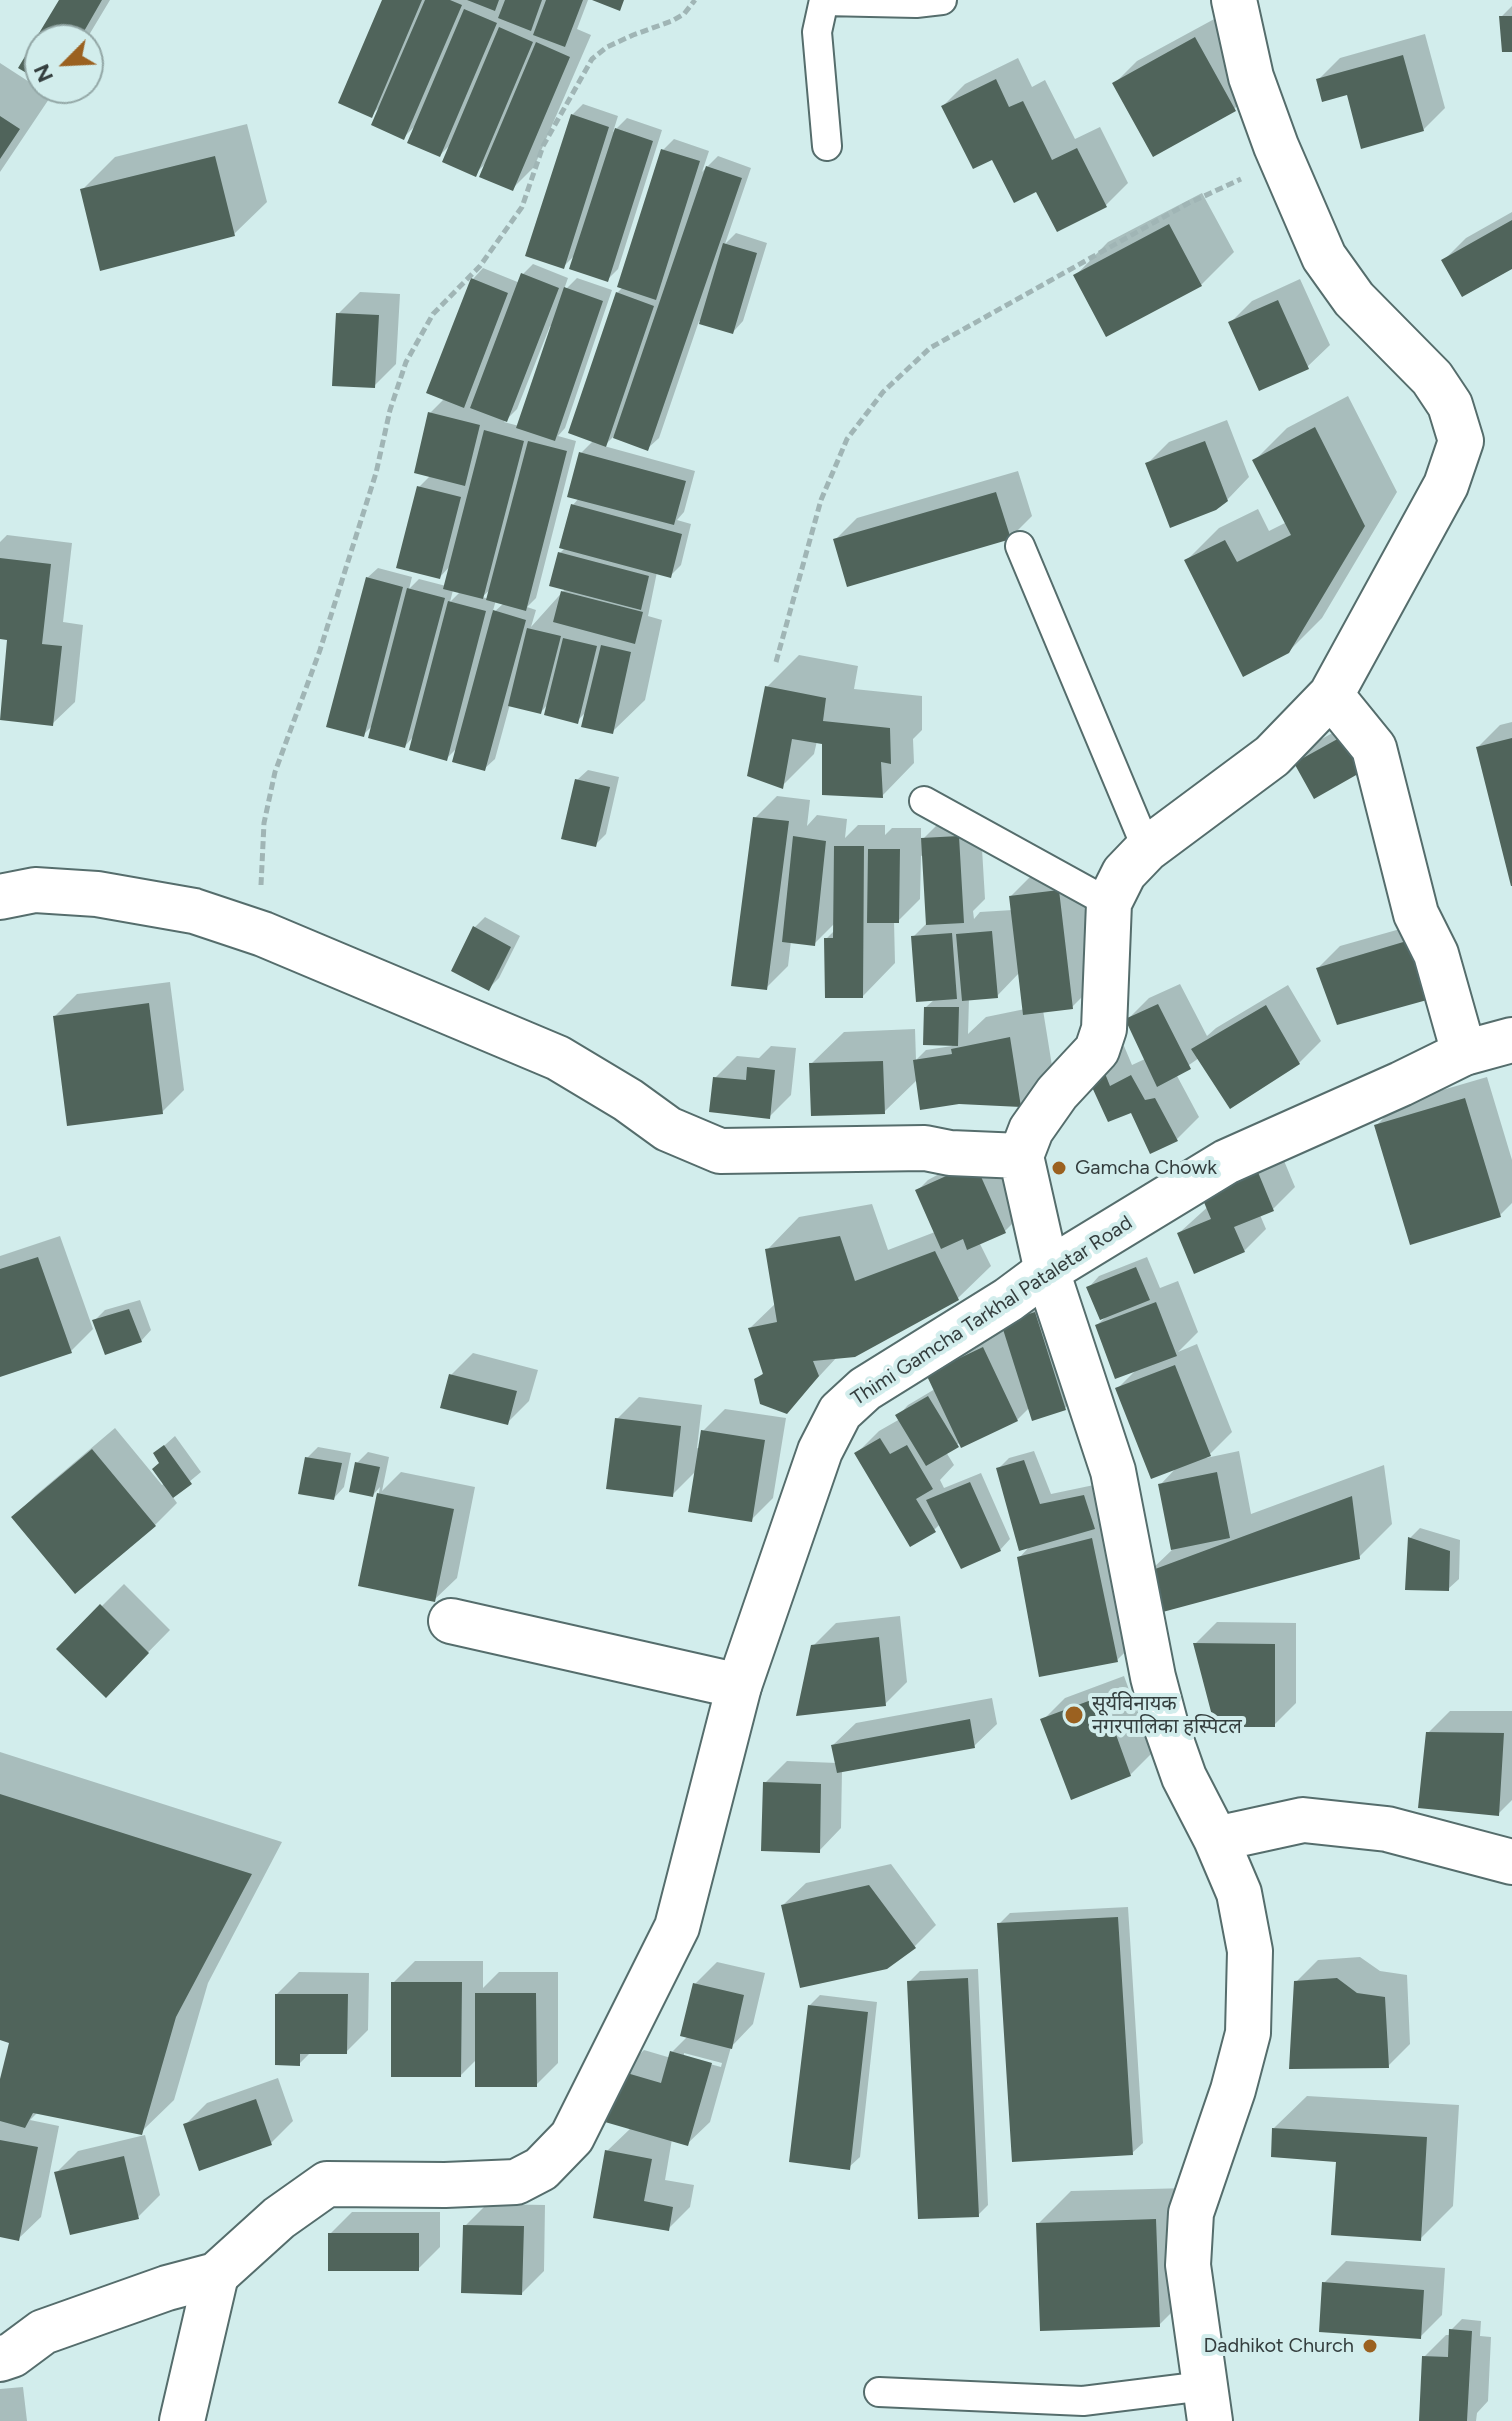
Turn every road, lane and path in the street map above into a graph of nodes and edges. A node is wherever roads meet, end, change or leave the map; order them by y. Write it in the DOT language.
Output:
graph roads {
  1 [pos="695,0"];
  2 [pos="942,0"];
  3 [pos="1234,0"];
  4 [pos="824,1"];
  5 [pos="827,146"];
  6 [pos="1282,160"];
  7 [pos="1020,546"];
  8 [pos="776,662"];
  9 [pos="1331,695"];
  10 [pos="924,801"];
  11 [pos="1147,849"];
  12 [pos="0,897"];
  13 [pos="1109,903"];
  14 [pos="263,934"];
  15 [pos="1512,1040"];
  16 [pos="1464,1053"];
  17 [pos="1021,1156"];
  18 [pos="1047,1271"];
  19 [pos="451,1621"];
  20 [pos="739,1686"];
  21 [pos="1216,1839"];
  22 [pos="1512,1862"];
  23 [pos="216,2275"];
  24 [pos="0,2359"];
  25 [pos="879,2392"];
  26 [pos="1207,2403"];
  27 [pos="182,2421"];
  1 -- 14 [label="path"];
  2 -- 4 [label="lane"];
  3 -- 6 [label="street"];
  4 -- 5 [label="lane"];
  6 -- 8 [label="path"];
  6 -- 9 [label="street"];
  7 -- 11 [label="lane"];
  9 -- 11 [label="street"];
  9 -- 16 [label="street"];
  10 -- 13 [label="lane"];
  11 -- 13 [label="street"];
  12 -- 14 [label="street"];
  13 -- 17 [label="street"];
  14 -- 17 [label="street"];
  15 -- 16 [label="street, Thimi Gamcha Tarkhal Pataletar Road"];
  16 -- 18 [label="street, Thimi Gamcha Tarkhal Pataletar Road"];
  17 -- 18 [label="street"];
  18 -- 20 [label="street, Thimi Gamcha Tarkhal Pataletar Road"];
  18 -- 21 [label="street"];
  19 -- 20 [label="street"];
  20 -- 23 [label="street, Thimi Gamcha Tarkhal Pataletar Road"];
  21 -- 22 [label="street"];
  21 -- 26 [label="street"];
  23 -- 24 [label="street, Thimi Gamcha Tarkhal Pataletar Road"];
  23 -- 27 [label="street"];
  25 -- 26 [label="lane"];
}
